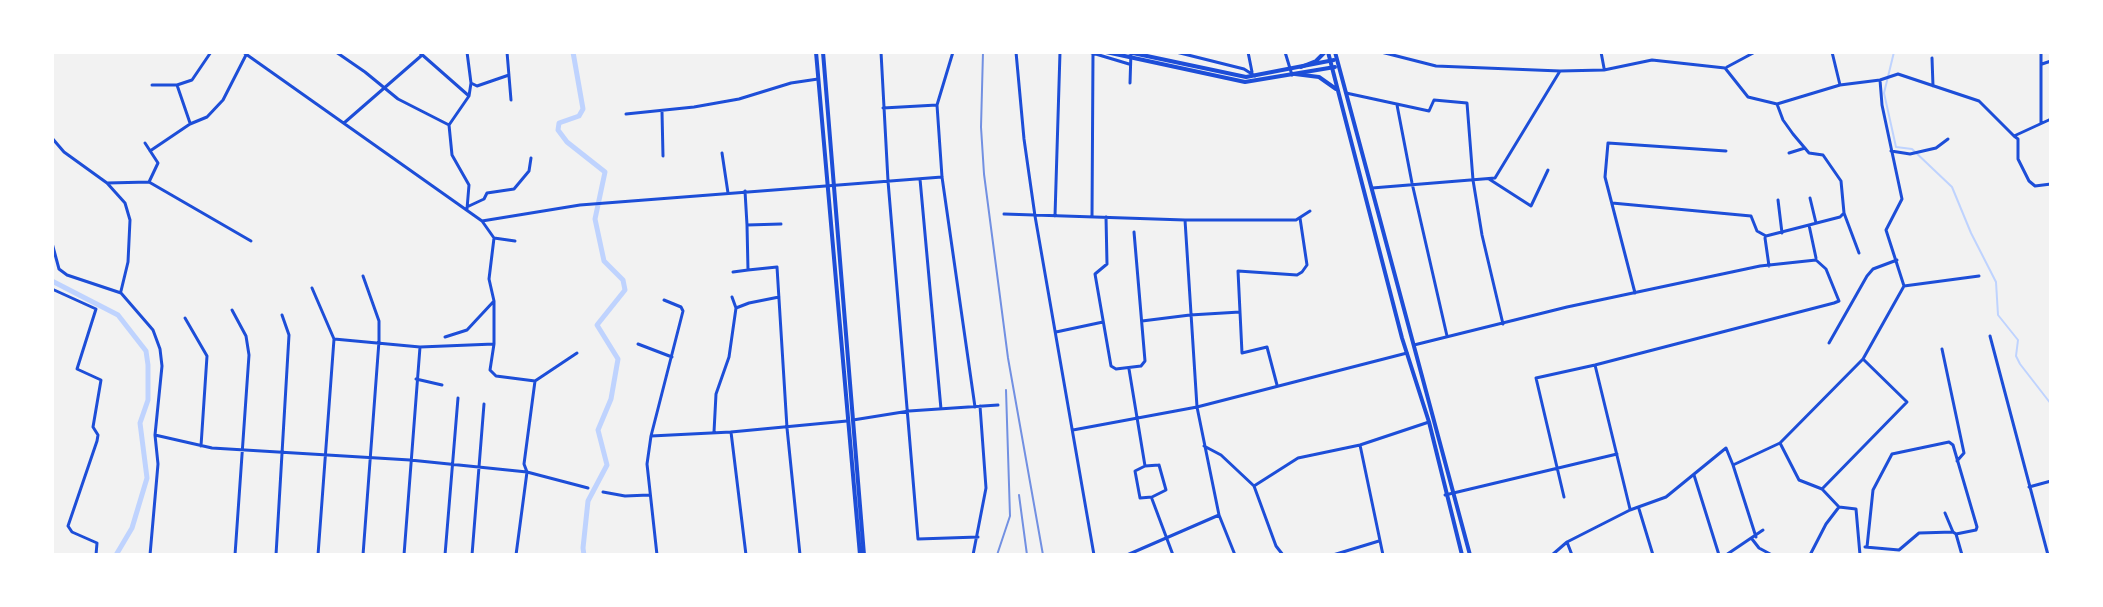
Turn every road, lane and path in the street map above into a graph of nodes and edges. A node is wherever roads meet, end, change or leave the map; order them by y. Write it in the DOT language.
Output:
graph roads {
  1 [pos="211,52"];
  2 [pos="336,52"];
  3 [pos="467,52"];
  4 [pos="507,52"];
  5 [pos="816,52"];
  6 [pos="823,52"];
  7 [pos="881,52"];
  8 [pos="953,52"];
  9 [pos="1016,52"];
  10 [pos="1060,52"];
  11 [pos="1091,52"];
  12 [pos="1106,52"];
  13 [pos="1130,52"];
  14 [pos="1178,52"];
  15 [pos="1248,52"];
  16 [pos="1285,52"];
  17 [pos="1326,52"];
  18 [pos="1335,52"];
  19 [pos="1381,52"];
  20 [pos="1601,52"];
  21 [pos="1755,52"];
  22 [pos="1832,52"];
  23 [pos="2041,52"];
  24 [pos="244,53"];
  25 [pos="420,54"];
  26 [pos="1396,54"];
  27 [pos="1932,58"];
  28 [pos="1337,59"];
  29 [pos="1330,61"];
  30 [pos="2051,61"];
  31 [pos="1129,64"];
  32 [pos="2042,64"];
  33 [pos="1301,67"];
  34 [pos="1335,67"];
  35 [pos="1725,68"];
  36 [pos="1604,70"];
  37 [pos="1560,71"];
  38 [pos="1292,73"];
  39 [pos="509,75"];
  40 [pos="1255,77"];
  41 [pos="818,79"];
  42 [pos="1245,79"];
  43 [pos="1882,79"];
  44 [pos="471,83"];
  45 [pos="1130,83"];
  46 [pos="152,85"];
  47 [pos="177,85"];
  48 [pos="1840,85"];
  49 [pos="384,86"];
  50 [pos="1933,86"];
  51 [pos="1339,93"];
  52 [pos="1346,93"];
  53 [pos="52,94"];
  54 [pos="469,96"];
  55 [pos="511,100"];
  56 [pos="1777,104"];
  57 [pos="937,105"];
  58 [pos="1397,105"];
  59 [pos="883,108"];
  60 [pos="662,111"];
  61 [pos="626,114"];
  62 [pos="2051,119"];
  63 [pos="344,123"];
  64 [pos="2041,123"];
  65 [pos="52,124"];
  66 [pos="190,124"];
  67 [pos="449,125"];
  68 [pos="2014,136"];
  69 [pos="52,138"];
  70 [pos="1948,139"];
  71 [pos="145,143"];
  72 [pos="1805,148"];
  73 [pos="150,151"];
  74 [pos="1726,151"];
  75 [pos="1891,151"];
  76 [pos="722,153"];
  77 [pos="1789,153"];
  78 [pos="663,156"];
  79 [pos="531,158"];
  80 [pos="1362,168"];
  81 [pos="1548,170"];
  82 [pos="942,177"];
  83 [pos="920,179"];
  84 [pos="1489,179"];
  85 [pos="1473,180"];
  86 [pos="888,181"];
  87 [pos="149,182"];
  88 [pos="107,183"];
  89 [pos="1412,183"];
  90 [pos="2051,184"];
  91 [pos="828,186"];
  92 [pos="835,186"];
  93 [pos="1371,188"];
  94 [pos="745,191"];
  95 [pos="728,193"];
  96 [pos="1810,198"];
  97 [pos="1778,200"];
  98 [pos="1612,203"];
  99 [pos="468,207"];
  100 [pos="1310,211"];
  101 [pos="1844,213"];
  102 [pos="1004,214"];
  103 [pos="1035,216"];
  104 [pos="1055,216"];
  105 [pos="1092,217"];
  106 [pos="1106,217"];
  107 [pos="1300,218"];
  108 [pos="1185,220"];
  109 [pos="482,221"];
  110 [pos="1816,223"];
  111 [pos="781,224"];
  112 [pos="747,225"];
  113 [pos="1809,225"];
  114 [pos="1134,232"];
  115 [pos="1782,233"];
  116 [pos="1765,236"];
  117 [pos="494,238"];
  118 [pos="251,241"];
  119 [pos="515,241"];
  120 [pos="52,243"];
  121 [pos="1859,253"];
  122 [pos="1816,260"];
  123 [pos="1897,260"];
  124 [pos="1769,266"];
  125 [pos="59,269"];
  126 [pos="748,270"];
  127 [pos="733,272"];
  128 [pos="52,274"];
  129 [pos="363,276"];
  130 [pos="1979,276"];
  131 [pos="1904,286"];
  132 [pos="312,288"];
  133 [pos="52,289"];
  134 [pos="121,293"];
  135 [pos="1635,293"];
  136 [pos="732,297"];
  137 [pos="779,297"];
  138 [pos="664,300"];
  139 [pos="494,301"];
  140 [pos="1839,301"];
  141 [pos="736,308"];
  142 [pos="232,310"];
  143 [pos="1846,311"];
  144 [pos="1240,312"];
  145 [pos="282,315"];
  146 [pos="1190,315"];
  147 [pos="185,318"];
  148 [pos="1142,321"];
  149 [pos="1103,322"];
  150 [pos="1503,324"];
  151 [pos="1055,333"];
  152 [pos="1447,336"];
  153 [pos="1990,336"];
  154 [pos="445,337"];
  155 [pos="334,339"];
  156 [pos="379,341"];
  157 [pos="1829,343"];
  158 [pos="494,344"];
  159 [pos="638,344"];
  160 [pos="1413,345"];
  161 [pos="420,347"];
  162 [pos="1942,349"];
  163 [pos="1406,350"];
  164 [pos="1415,352"];
  165 [pos="577,353"];
  166 [pos="672,357"];
  167 [pos="1863,359"];
  168 [pos="1595,365"];
  169 [pos="1129,369"];
  170 [pos="416,379"];
  171 [pos="535,381"];
  172 [pos="442,385"];
  173 [pos="1277,386"];
  174 [pos="458,398"];
  175 [pos="484,404"];
  176 [pos="998,405"];
  177 [pos="978,406"];
  178 [pos="1197,407"];
  179 [pos="941,409"];
  180 [pos="909,411"];
  181 [pos="1137,418"];
  182 [pos="850,420"];
  183 [pos="1429,422"];
  184 [pos="787,428"];
  185 [pos="1073,430"];
  186 [pos="714,432"];
  187 [pos="731,432"];
  188 [pos="155,435"];
  189 [pos="651,436"];
  190 [pos="1780,443"];
  191 [pos="1360,445"];
  192 [pos="201,446"];
  193 [pos="1204,446"];
  194 [pos="243,450"];
  195 [pos="284,453"];
  196 [pos="326,454"];
  197 [pos="1617,454"];
  198 [pos="370,457"];
  199 [pos="410,460"];
  200 [pos="1957,461"];
  201 [pos="1733,465"];
  202 [pos="451,466"];
  203 [pos="1145,466"];
  204 [pos="479,468"];
  205 [pos="1557,469"];
  206 [pos="527,472"];
  207 [pos="1694,475"];
  208 [pos="2051,481"];
  209 [pos="1254,486"];
  210 [pos="2029,487"];
  211 [pos="588,488"];
  212 [pos="1822,489"];
  213 [pos="603,492"];
  214 [pos="1453,493"];
  215 [pos="649,495"];
  216 [pos="1445,495"];
  217 [pos="1152,497"];
  218 [pos="1564,497"];
  219 [pos="1839,507"];
  220 [pos="1638,508"];
  221 [pos="1630,510"];
  222 [pos="1945,513"];
  223 [pos="1219,515"];
  224 [pos="1763,530"];
  225 [pos="1954,533"];
  226 [pos="978,537"];
  227 [pos="1167,538"];
  228 [pos="1754,538"];
  229 [pos="1380,541"];
  230 [pos="1567,542"];
  231 [pos="1861,546"];
  232 [pos="1867,547"];
  233 [pos="96,555"];
  234 [pos="150,555"];
  235 [pos="235,555"];
  236 [pos="276,555"];
  237 [pos="318,555"];
  238 [pos="363,555"];
  239 [pos="404,555"];
  240 [pos="445,555"];
  241 [pos="472,555"];
  242 [pos="516,555"];
  243 [pos="657,555"];
  244 [pos="746,555"];
  245 [pos="800,555"];
  246 [pos="862,555"];
  247 [pos="973,555"];
  248 [pos="1094,555"];
  249 [pos="1127,555"];
  250 [pos="1173,555"];
  251 [pos="1235,555"];
  252 [pos="1283,555"];
  253 [pos="1333,555"];
  254 [pos="1383,555"];
  255 [pos="1462,555"];
  256 [pos="1470,555"];
  257 [pos="1552,555"];
  258 [pos="1572,555"];
  259 [pos="1653,555"];
  260 [pos="1719,555"];
  261 [pos="1726,555"];
  262 [pos="1772,555"];
  263 [pos="1810,555"];
  264 [pos="1860,555"];
  265 [pos="1962,555"];
  266 [pos="2048,555"];
  1 -- 47 [label="street"];
  2 -- 49 [label="street"];
  3 -- 44 [label="street"];
  4 -- 39 [label="street"];
  5 -- 41 [label="main road"];
  6 -- 92 [label="main road"];
  7 -- 59 [label="street"];
  8 -- 57 [label="street"];
  9 -- 103 [label="street"];
  10 -- 104 [label="street"];
  11 -- 31 [label="street"];
  11 -- 105 [label="street"];
  12 -- 42 [label="main road"];
  13 -- 31 [label="street"];
  13 -- 42 [label="main road"];
  14 -- 40 [label="street"];
  15 -- 40 [label="street"];
  16 -- 38 [label="street"];
  17 -- 29 [label="main road"];
  17 -- 33 [label="main road"];
  18 -- 28 [label="main road"];
  19 -- 26 [label="street"];
  20 -- 36 [label="street"];
  21 -- 35 [label="street"];
  22 -- 48 [label="street"];
  23 -- 32 [label="street"];
  24 -- 63 [label="street"];
  24 -- 66 [label="street"];
  25 -- 49 [label="street"];
  25 -- 54 [label="street"];
  26 -- 37 [label="street"];
  27 -- 50 [label="street"];
  28 -- 29 [label="main road"];
  28 -- 34 [label="main road"];
  29 -- 33 [label="main road"];
  29 -- 34 [label="main road"];
  30 -- 32 [label="street"];
  31 -- 45 [label="street"];
  32 -- 64 [label="street"];
  33 -- 38 [label="main road"];
  34 -- 38 [label="main road"];
  34 -- 51 [label="main road"];
  34 -- 52 [label="main road"];
  35 -- 36 [label="street"];
  35 -- 56 [label="street"];
  36 -- 37 [label="street"];
  37 -- 84 [label="street"];
  38 -- 40 [label="main road"];
  38 -- 51 [label="main road"];
  39 -- 44 [label="street"];
  39 -- 55 [label="street"];
  40 -- 42 [label="main road"];
  41 -- 60 [label="street"];
  41 -- 91 [label="main road"];
  43 -- 48 [label="street"];
  43 -- 50 [label="street"];
  43 -- 75 [label="street"];
  44 -- 54 [label="street"];
  46 -- 47 [label="street"];
  47 -- 66 [label="street"];
  48 -- 56 [label="street"];
  49 -- 63 [label="street"];
  49 -- 67 [label="street"];
  50 -- 68 [label="street"];
  51 -- 80 [label="main road"];
  52 -- 58 [label="street"];
  52 -- 80 [label="main road"];
  53 -- 65 [label="street"];
  54 -- 67 [label="street"];
  56 -- 72 [label="street"];
  57 -- 59 [label="street"];
  57 -- 82 [label="street"];
  58 -- 85 [label="street"];
  58 -- 89 [label="street"];
  59 -- 86 [label="street"];
  60 -- 61 [label="street"];
  60 -- 78 [label="street"];
  62 -- 64 [label="street"];
  63 -- 99 [label="street"];
  64 -- 68 [label="street"];
  66 -- 73 [label="street"];
  67 -- 99 [label="street"];
  68 -- 90 [label="street"];
  69 -- 88 [label="street"];
  70 -- 75 [label="street"];
  71 -- 73 [label="street"];
  72 -- 77 [label="street"];
  72 -- 101 [label="street"];
  73 -- 87 [label="street"];
  74 -- 98 [label="street"];
  75 -- 123 [label="street"];
  76 -- 95 [label="street"];
  79 -- 99 [label="street"];
  80 -- 93 [label="main road"];
  80 -- 163 [label="main road"];
  81 -- 84 [label="street"];
  82 -- 83 [label="street"];
  82 -- 177 [label="street"];
  83 -- 86 [label="street"];
  83 -- 179 [label="street"];
  84 -- 85 [label="street"];
  85 -- 89 [label="street"];
  85 -- 150 [label="street"];
  86 -- 92 [label="street"];
  86 -- 180 [label="street"];
  87 -- 88 [label="street"];
  87 -- 118 [label="street"];
  88 -- 134 [label="street"];
  89 -- 93 [label="street"];
  89 -- 152 [label="street"];
  91 -- 92 [label="street"];
  91 -- 94 [label="street"];
  91 -- 182 [label="main road"];
  92 -- 182 [label="main road"];
  93 -- 160 [label="main road"];
  94 -- 95 [label="street"];
  94 -- 112 [label="street"];
  95 -- 109 [label="street"];
  96 -- 110 [label="street"];
  97 -- 115 [label="street"];
  98 -- 116 [label="street"];
  98 -- 135 [label="street"];
  99 -- 109 [label="street"];
  100 -- 107 [label="street"];
  101 -- 110 [label="street"];
  101 -- 121 [label="street"];
  102 -- 103 [label="street"];
  103 -- 104 [label="street"];
  103 -- 151 [label="street"];
  104 -- 105 [label="street"];
  105 -- 106 [label="street"];
  106 -- 108 [label="street"];
  106 -- 149 [label="street"];
  107 -- 108 [label="street"];
  107 -- 144 [label="street"];
  108 -- 146 [label="street"];
  109 -- 117 [label="street"];
  110 -- 113 [label="street"];
  111 -- 112 [label="street"];
  112 -- 126 [label="street"];
  113 -- 115 [label="street"];
  113 -- 122 [label="street"];
  114 -- 148 [label="street"];
  115 -- 116 [label="street"];
  116 -- 124 [label="street"];
  117 -- 119 [label="street"];
  117 -- 139 [label="street"];
  120 -- 125 [label="street"];
  122 -- 124 [label="street"];
  122 -- 140 [label="street"];
  123 -- 131 [label="street"];
  123 -- 143 [label="street"];
  124 -- 135 [label="street"];
  125 -- 128 [label="street"];
  125 -- 134 [label="street"];
  126 -- 127 [label="street"];
  126 -- 137 [label="street"];
  129 -- 156 [label="street"];
  130 -- 131 [label="street"];
  131 -- 167 [label="street"];
  132 -- 155 [label="street"];
  133 -- 233 [label="street"];
  134 -- 188 [label="street"];
  135 -- 150 [label="street"];
  136 -- 141 [label="street"];
  137 -- 141 [label="street"];
  137 -- 184 [label="street"];
  138 -- 166 [label="street"];
  139 -- 154 [label="street"];
  139 -- 158 [label="street"];
  140 -- 143 [label="street"];
  140 -- 168 [label="street"];
  141 -- 186 [label="street"];
  142 -- 194 [label="street"];
  143 -- 157 [label="street"];
  144 -- 146 [label="street"];
  144 -- 173 [label="street"];
  145 -- 195 [label="street"];
  146 -- 148 [label="street"];
  146 -- 178 [label="street"];
  147 -- 192 [label="street"];
  148 -- 169 [label="street"];
  149 -- 151 [label="street"];
  149 -- 169 [label="street"];
  150 -- 152 [label="street"];
  151 -- 185 [label="street"];
  152 -- 160 [label="street"];
  153 -- 210 [label="street"];
  155 -- 156 [label="street"];
  155 -- 196 [label="street"];
  156 -- 161 [label="street"];
  156 -- 198 [label="street"];
  158 -- 161 [label="street"];
  158 -- 171 [label="street"];
  159 -- 166 [label="street"];
  160 -- 163 [label="main road"];
  160 -- 164 [label="main road"];
  161 -- 170 [label="street"];
  162 -- 200 [label="street"];
  163 -- 164 [label="main road"];
  163 -- 173 [label="street"];
  163 -- 183 [label="main road"];
  164 -- 214 [label="main road"];
  165 -- 171 [label="street"];
  166 -- 189 [label="street"];
  167 -- 190 [label="street"];
  167 -- 212 [label="street"];
  168 -- 197 [label="street"];
  168 -- 205 [label="street"];
  169 -- 181 [label="street"];
  170 -- 172 [label="street"];
  170 -- 199 [label="street"];
  171 -- 206 [label="street"];
  173 -- 178 [label="street"];
  174 -- 202 [label="street"];
  175 -- 204 [label="street"];
  176 -- 177 [label="street"];
  177 -- 179 [label="street"];
  177 -- 226 [label="street"];
  178 -- 181 [label="street"];
  178 -- 193 [label="street"];
  179 -- 180 [label="street"];
  180 -- 182 [label="street"];
  180 -- 226 [label="street"];
  181 -- 185 [label="street"];
  181 -- 203 [label="street"];
  182 -- 184 [label="street"];
  182 -- 246 [label="main road"];
  183 -- 191 [label="street"];
  183 -- 216 [label="main road"];
  184 -- 187 [label="street"];
  184 -- 245 [label="street"];
  185 -- 248 [label="street"];
  186 -- 187 [label="street"];
  186 -- 189 [label="street"];
  187 -- 244 [label="street"];
  188 -- 192 [label="street"];
  188 -- 234 [label="street"];
  189 -- 215 [label="street"];
  190 -- 201 [label="street"];
  190 -- 212 [label="street"];
  191 -- 209 [label="street"];
  191 -- 229 [label="street"];
  192 -- 194 [label="street"];
  193 -- 209 [label="street"];
  193 -- 223 [label="street"];
  194 -- 195 [label="street"];
  194 -- 235 [label="street"];
  195 -- 196 [label="street"];
  195 -- 236 [label="street"];
  196 -- 198 [label="street"];
  196 -- 237 [label="street"];
  197 -- 205 [label="street"];
  197 -- 221 [label="street"];
  198 -- 199 [label="street"];
  198 -- 238 [label="street"];
  199 -- 202 [label="street"];
  199 -- 239 [label="street"];
  200 -- 225 [label="street"];
  200 -- 232 [label="street"];
  201 -- 207 [label="street"];
  201 -- 228 [label="street"];
  202 -- 204 [label="street"];
  202 -- 240 [label="street"];
  203 -- 217 [label="street"];
  203 -- 217 [label="street"];
  204 -- 206 [label="street"];
  204 -- 241 [label="street"];
  205 -- 214 [label="street"];
  205 -- 218 [label="street"];
  206 -- 211 [label="street"];
  206 -- 242 [label="street"];
  207 -- 220 [label="street"];
  207 -- 260 [label="street"];
  208 -- 210 [label="street"];
  209 -- 252 [label="street"];
  210 -- 266 [label="street"];
  212 -- 219 [label="street"];
  213 -- 215 [label="street"];
  214 -- 216 [label="street"];
  214 -- 256 [label="main road"];
  215 -- 243 [label="street"];
  216 -- 255 [label="main road"];
  217 -- 227 [label="street"];
  219 -- 231 [label="street"];
  219 -- 263 [label="street"];
  220 -- 221 [label="street"];
  220 -- 259 [label="street"];
  221 -- 230 [label="street"];
  222 -- 225 [label="street"];
  223 -- 227 [label="street"];
  223 -- 251 [label="street"];
  224 -- 228 [label="street"];
  225 -- 232 [label="street"];
  225 -- 265 [label="street"];
  226 -- 247 [label="street"];
  227 -- 249 [label="street"];
  227 -- 250 [label="street"];
  228 -- 261 [label="street"];
  228 -- 262 [label="street"];
  229 -- 253 [label="street"];
  229 -- 254 [label="street"];
  230 -- 257 [label="street"];
  230 -- 258 [label="street"];
  231 -- 232 [label="street"];
  231 -- 264 [label="street"];
}
